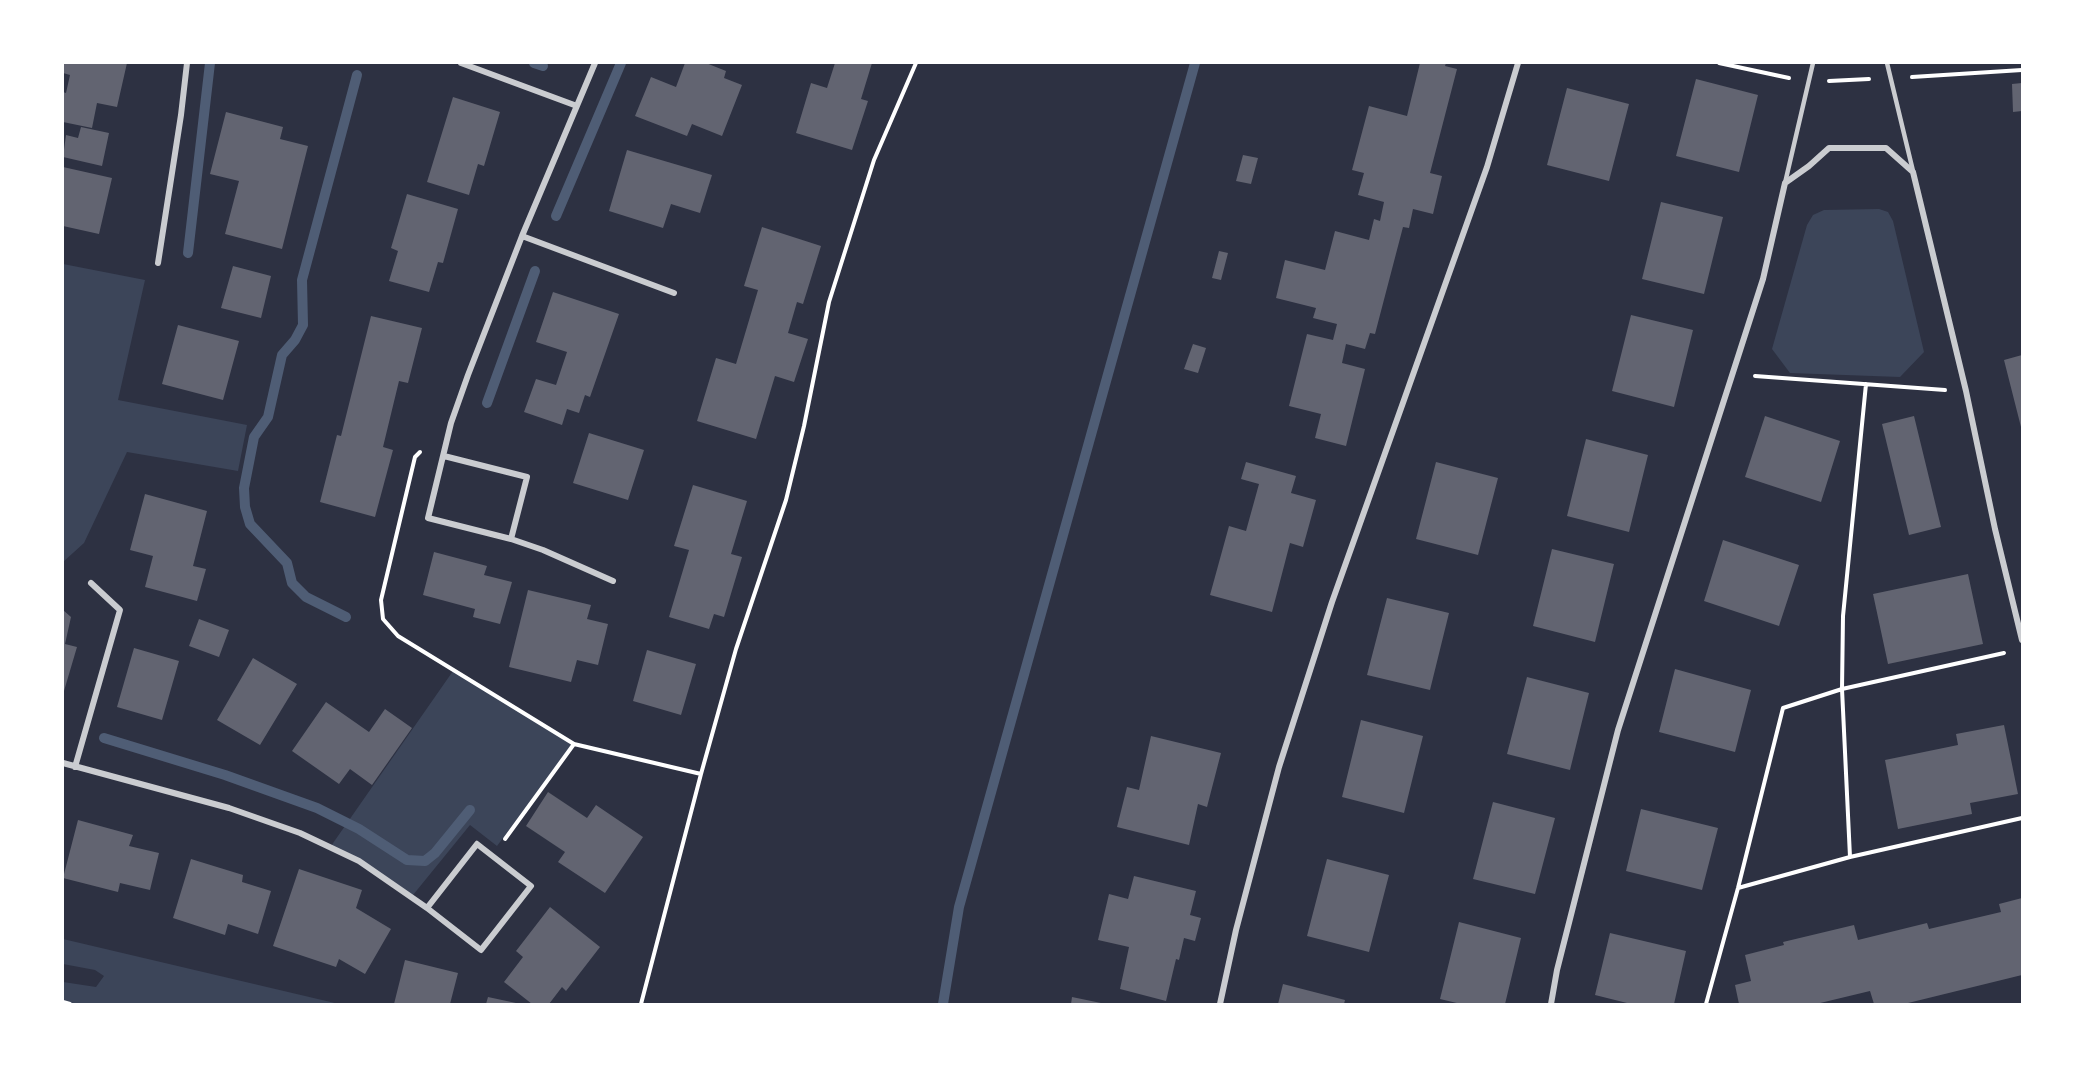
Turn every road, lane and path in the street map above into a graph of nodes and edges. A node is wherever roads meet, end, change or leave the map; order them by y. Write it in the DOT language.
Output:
graph roads {
  1 [pos="187,63"];
  2 [pos="461,63"];
  3 [pos="594,63"];
  4 [pos="916,63"];
  5 [pos="1518,63"];
  6 [pos="1813,63"];
  7 [pos="1887,63"];
  8 [pos="577,106"];
  9 [pos="1913,172"];
  10 [pos="1785,183"];
  11 [pos="522,236"];
  12 [pos="159,263"];
  13 [pos="674,293"];
  14 [pos="1733,374"];
  15 [pos="1866,384"];
  16 [pos="1966,391"];
  17 [pos="422,450"];
  18 [pos="444,456"];
  19 [pos="511,539"];
  20 [pos="614,581"];
  21 [pos="91,583"];
  22 [pos="2022,640"];
  23 [pos="2011,651"];
  24 [pos="1842,689"];
  25 [pos="574,744"];
  26 [pos="63,763"];
  27 [pos="75,767"];
  28 [pos="700,774"];
  29 [pos="2022,818"];
  30 [pos="493,856"];
  31 [pos="1850,857"];
  32 [pos="1738,888"];
  33 [pos="427,908"];
  34 [pos="63,1002"];
  35 [pos="69,1004"];
  36 [pos="641,1004"];
  37 [pos="1220,1004"];
  38 [pos="1551,1004"];
  39 [pos="1706,1004"];
  1 -- 12 [label="street"];
  2 -- 8 [label="street"];
  3 -- 8 [label="street"];
  4 -- 28 [label="path"];
  5 -- 37 [label="street"];
  6 -- 10 [label="lane"];
  7 -- 9 [label="lane"];
  8 -- 11 [label="street"];
  9 -- 10 [label="street"];
  9 -- 16 [label="street"];
  10 -- 14 [label="street"];
  11 -- 13 [label="street"];
  11 -- 18 [label="street"];
  14 -- 15 [label="path"];
  14 -- 38 [label="street"];
  15 -- 16 [label="path"];
  15 -- 24 [label="path"];
  16 -- 22 [label="street"];
  17 -- 25 [label="path"];
  18 -- 19 [label="street"];
  18 -- 19 [label="street"];
  19 -- 20 [label="street"];
  21 -- 27 [label="street"];
  23 -- 24 [label="path"];
  24 -- 31 [label="path"];
  24 -- 32 [label="path"];
  25 -- 28 [label="path"];
  25 -- 30 [label="path"];
  26 -- 27 [label="street"];
  27 -- 33 [label="street"];
  28 -- 36 [label="path"];
  29 -- 31 [label="path"];
  30 -- 33 [label="street"];
  30 -- 33 [label="street"];
  31 -- 32 [label="path"];
  32 -- 39 [label="path"];
  34 -- 35 [label="path"];
}
